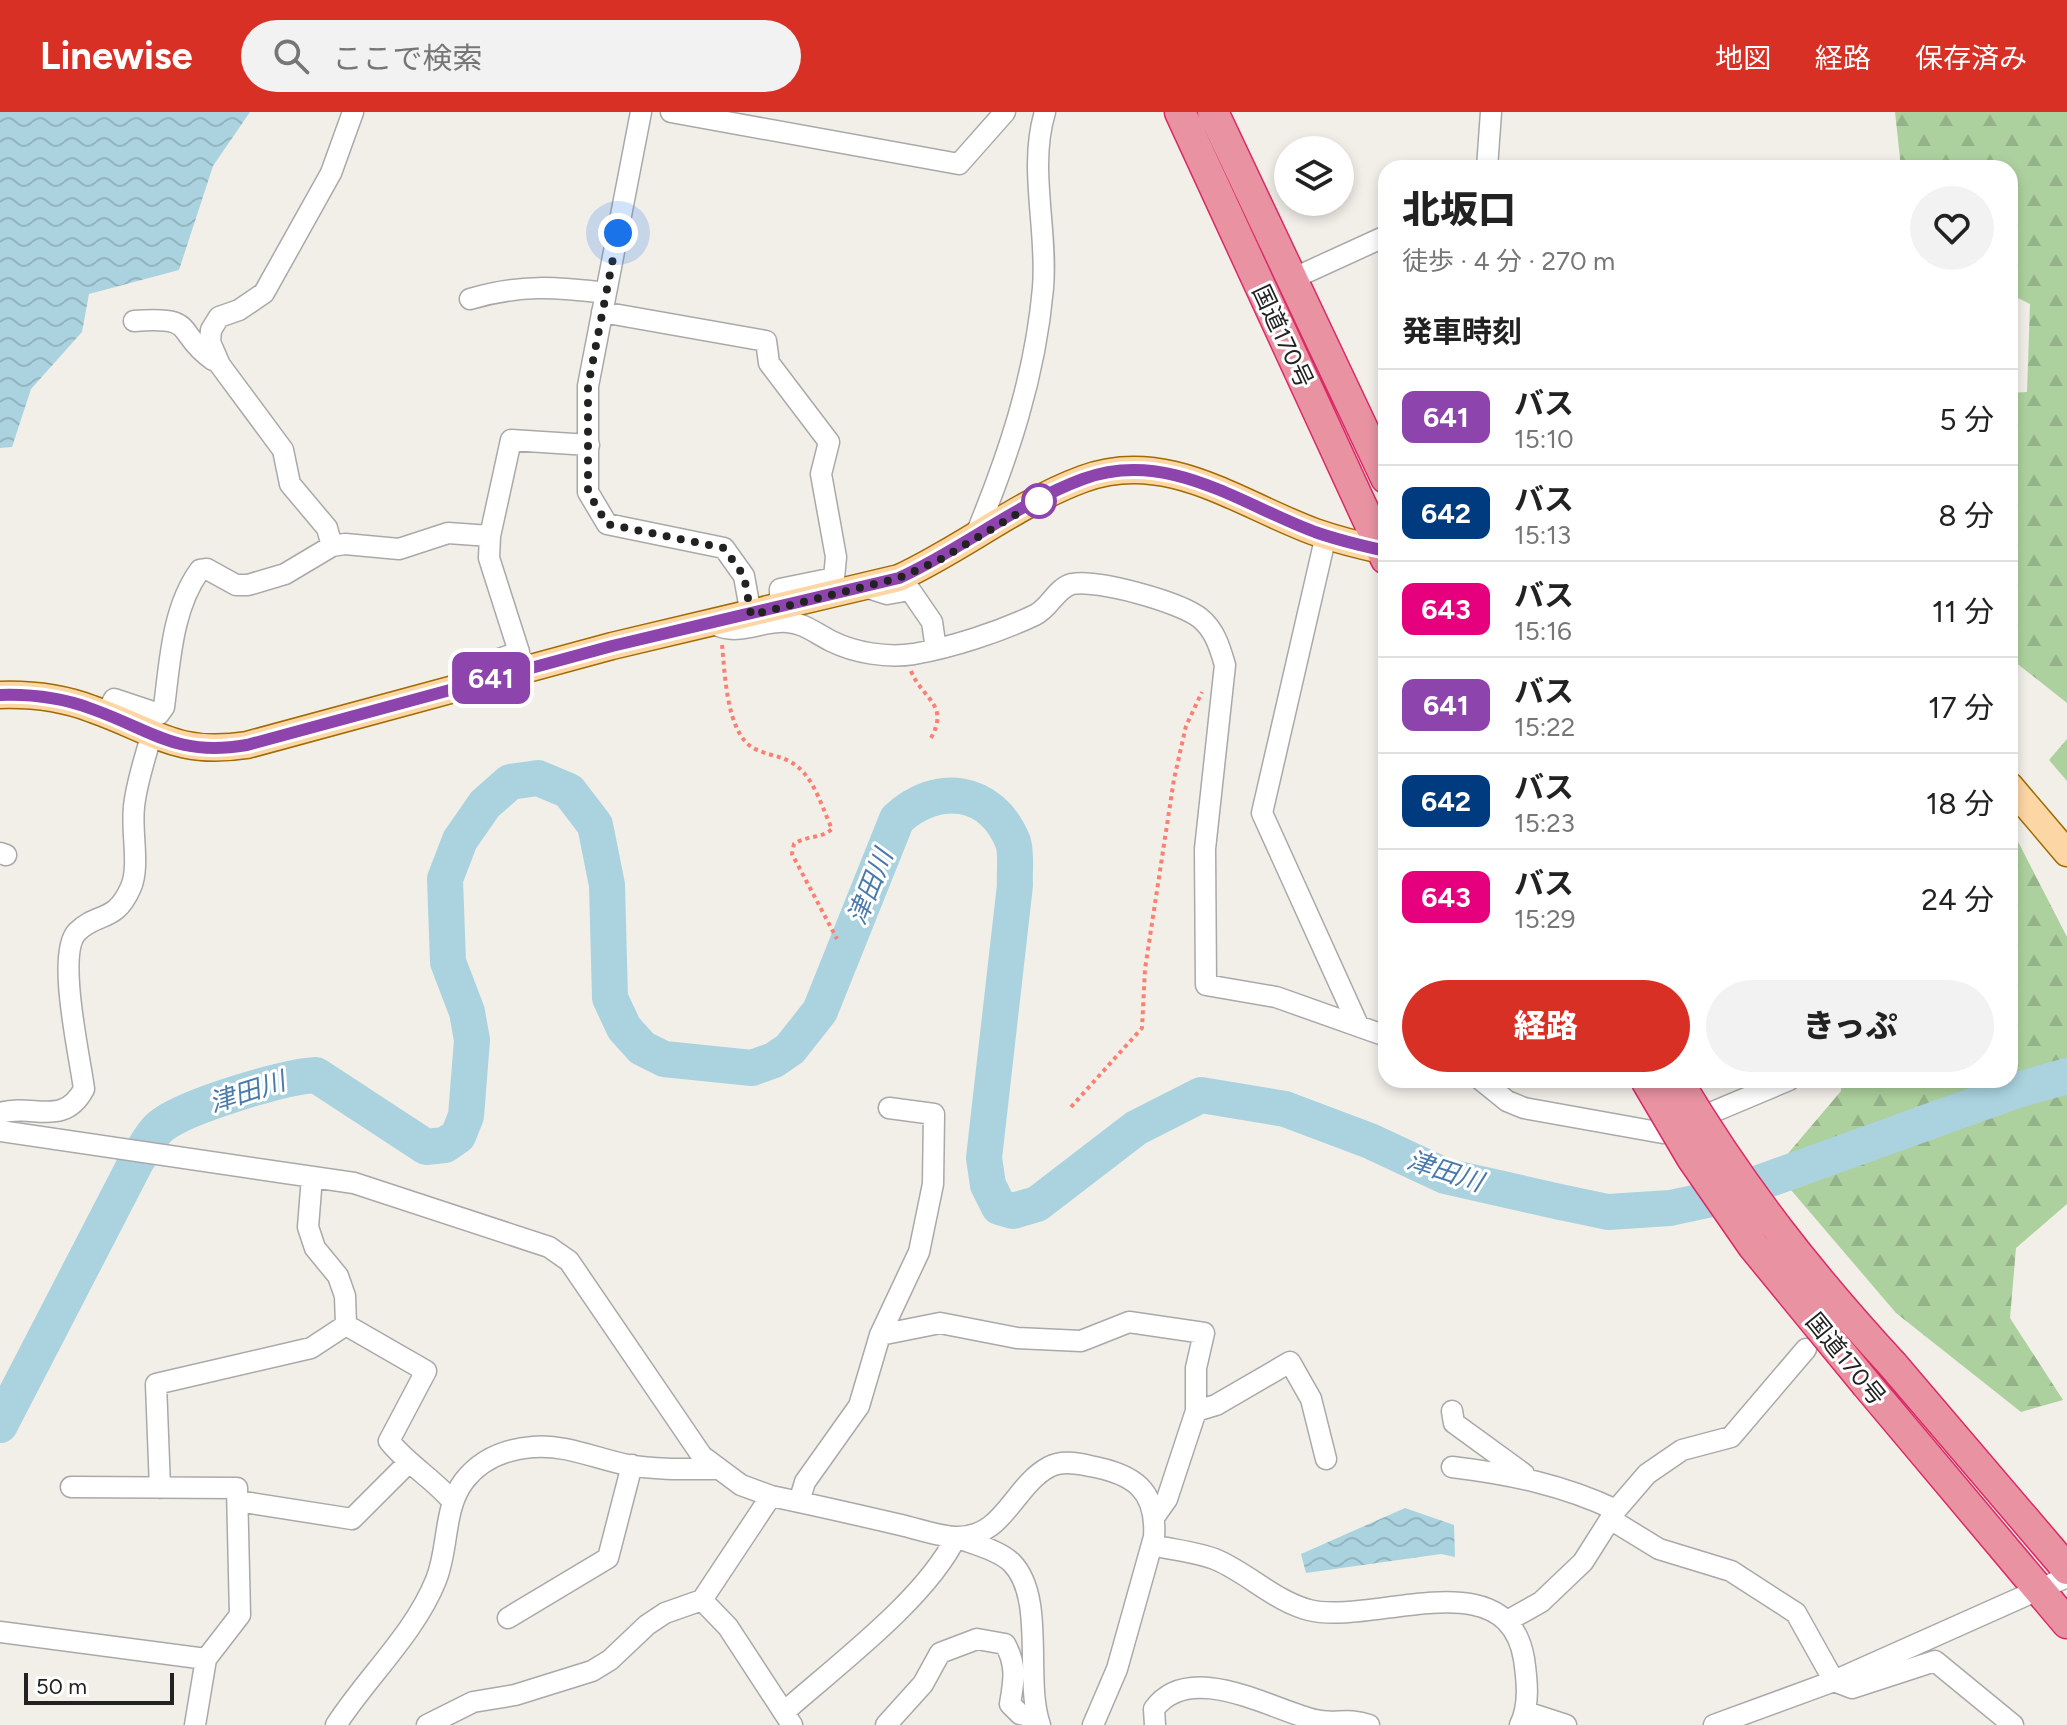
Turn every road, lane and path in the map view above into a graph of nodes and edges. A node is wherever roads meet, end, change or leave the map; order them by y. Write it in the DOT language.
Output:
graph roads {
  1 [pos="353,112"];
  2 [pos="641,112"];
  3 [pos="671,112"];
  4 [pos="1005,112"];
  5 [pos="1045,112"];
  6 [pos="1180,112"];
  7 [pos="1213,112"];
  8 [pos="1491,112"];
  9 [pos="1488,160"];
  10 [pos="1378,240"];
  11 [pos="1292,279"];
  12 [pos="470,299"];
  13 [pos="604,302"];
  14 [pos="134,321"];
  15 [pos="220,365"];
  16 [pos="589,445"];
  17 [pos="1378,461"];
  18 [pos="1326,535"];
  19 [pos="490,536"];
  20 [pos="1378,538"];
  21 [pos="974,539"];
  22 [pos="332,546"];
  23 [pos="1378,551"];
  24 [pos="865,587"];
  25 [pos="780,608"];
  26 [pos="751,615"];
  27 [pos="716,626"];
  28 [pos="936,649"];
  29 [pos="907,654"];
  30 [pos="1222,655"];
  31 [pos="479,681"];
  32 [pos="0,695"];
  33 [pos="106,715"];
  34 [pos="151,736"];
  35 [pos="931,738"];
  36 [pos="2018,795"];
  37 [pos="2067,853"];
  38 [pos="837,939"];
  39 [pos="1358,1025"];
  40 [pos="1378,1033"];
  41 [pos="1491,1088"];
  42 [pos="1651,1088"];
  43 [pos="1682,1088"];
  44 [pos="1770,1088"];
  45 [pos="1071,1107"];
  46 [pos="889,1108"];
  47 [pos="0,1113"];
  48 [pos="0,1131"];
  49 [pos="312,1177"];
  50 [pos="346,1325"];
  51 [pos="880,1335"];
  52 [pos="1806,1349"];
  53 [pos="1196,1411"];
  54 [pos="1452,1411"];
  55 [pos="1326,1459"];
  56 [pos="407,1464"];
  57 [pos="632,1465"];
  58 [pos="1452,1467"];
  59 [pos="719,1469"];
  60 [pos="1530,1479"];
  61 [pos="71,1487"];
  62 [pos="160,1488"];
  63 [pos="771,1496"];
  64 [pos="238,1501"];
  65 [pos="453,1502"];
  66 [pos="799,1502"];
  67 [pos="1613,1514"];
  68 [pos="1155,1516"];
  69 [pos="956,1537"];
  70 [pos="1152,1545"];
  71 [pos="2067,1569"];
  72 [pos="2054,1584"];
  73 [pos="702,1600"];
  74 [pos="508,1618"];
  75 [pos="1507,1621"];
  76 [pos="2067,1623"];
  77 [pos="0,1632"];
  78 [pos="206,1659"];
  79 [pos="1834,1681"];
  80 [pos="788,1719"];
  81 [pos="1520,1720"];
  82 [pos="1039,1722"];
  83 [pos="195,1725"];
  84 [pos="336,1725"];
  85 [pos="427,1725"];
  86 [pos="886,1725"];
  87 [pos="1093,1725"];
  88 [pos="1155,1725"];
  89 [pos="1369,1725"];
  90 [pos="1566,1725"];
  91 [pos="1714,1725"];
  92 [pos="2013,1725"];
  1 -- 15 [label="street"];
  2 -- 13 [label="street"];
  3 -- 4 [label="street"];
  5 -- 21 [label="street"];
  6 -- 20 [label="highway, 国道170号"];
  7 -- 11 [label="highway, 国道170号"];
  8 -- 9 [label="street"];
  10 -- 11 [label="street"];
  11 -- 17 [label="highway, 国道170号"];
  12 -- 13 [label="street"];
  13 -- 16 [label="street"];
  13 -- 25 [label="street"];
  14 -- 15 [label="street"];
  15 -- 22 [label="street"];
  16 -- 19 [label="street"];
  16 -- 26 [label="street"];
  18 -- 21 [label="main road"];
  18 -- 23 [label="main road"];
  18 -- 39 [label="street"];
  19 -- 22 [label="street"];
  19 -- 31 [label="street"];
  21 -- 24 [label="main road"];
  22 -- 33 [label="street"];
  24 -- 25 [label="main road"];
  24 -- 28 [label="street"];
  25 -- 26 [label="main road"];
  26 -- 27 [label="main road"];
  27 -- 29 [label="street"];
  27 -- 31 [label="main road"];
  27 -- 38 [label="path"];
  28 -- 29 [label="street"];
  28 -- 30 [label="street"];
  29 -- 35 [label="path"];
  30 -- 39 [label="street"];
  30 -- 45 [label="path"];
  31 -- 34 [label="main road"];
  32 -- 33 [label="main road"];
  33 -- 34 [label="main road"];
  34 -- 47 [label="street"];
  36 -- 37 [label="main road"];
  39 -- 40 [label="street"];
  41 -- 44 [label="street"];
  42 -- 72 [label="highway, 国道170号, bridge"];
  43 -- 71 [label="highway, 国道170号, bridge"];
  46 -- 51 [label="street"];
  48 -- 49 [label="street"];
  49 -- 50 [label="street"];
  49 -- 59 [label="street"];
  50 -- 56 [label="street"];
  50 -- 62 [label="street"];
  51 -- 53 [label="street"];
  51 -- 66 [label="street"];
  52 -- 67 [label="street"];
  53 -- 55 [label="street"];
  53 -- 68 [label="street"];
  54 -- 60 [label="street"];
  56 -- 64 [label="street"];
  56 -- 65 [label="street"];
  57 -- 59 [label="street"];
  57 -- 65 [label="street"];
  57 -- 74 [label="street"];
  58 -- 60 [label="street"];
  59 -- 63 [label="street"];
  60 -- 67 [label="street"];
  61 -- 62 [label="street"];
  62 -- 64 [label="street"];
  63 -- 66 [label="street"];
  63 -- 73 [label="street"];
  64 -- 78 [label="street"];
  65 -- 84 [label="street"];
  66 -- 69 [label="street"];
  67 -- 75 [label="street"];
  67 -- 79 [label="street"];
  68 -- 69 [label="street"];
  68 -- 70 [label="street"];
  69 -- 80 [label="street"];
  69 -- 82 [label="street"];
  70 -- 75 [label="street"];
  70 -- 87 [label="street"];
  72 -- 76 [label="highway, 国道170号"];
  72 -- 79 [label="street"];
  73 -- 80 [label="street"];
  73 -- 85 [label="street"];
  75 -- 81 [label="street"];
  77 -- 78 [label="street"];
  78 -- 83 [label="street"];
  79 -- 91 [label="street"];
  79 -- 92 [label="street"];
  81 -- 90 [label="street"];
  82 -- 86 [label="street"];
  88 -- 89 [label="street"];
}
